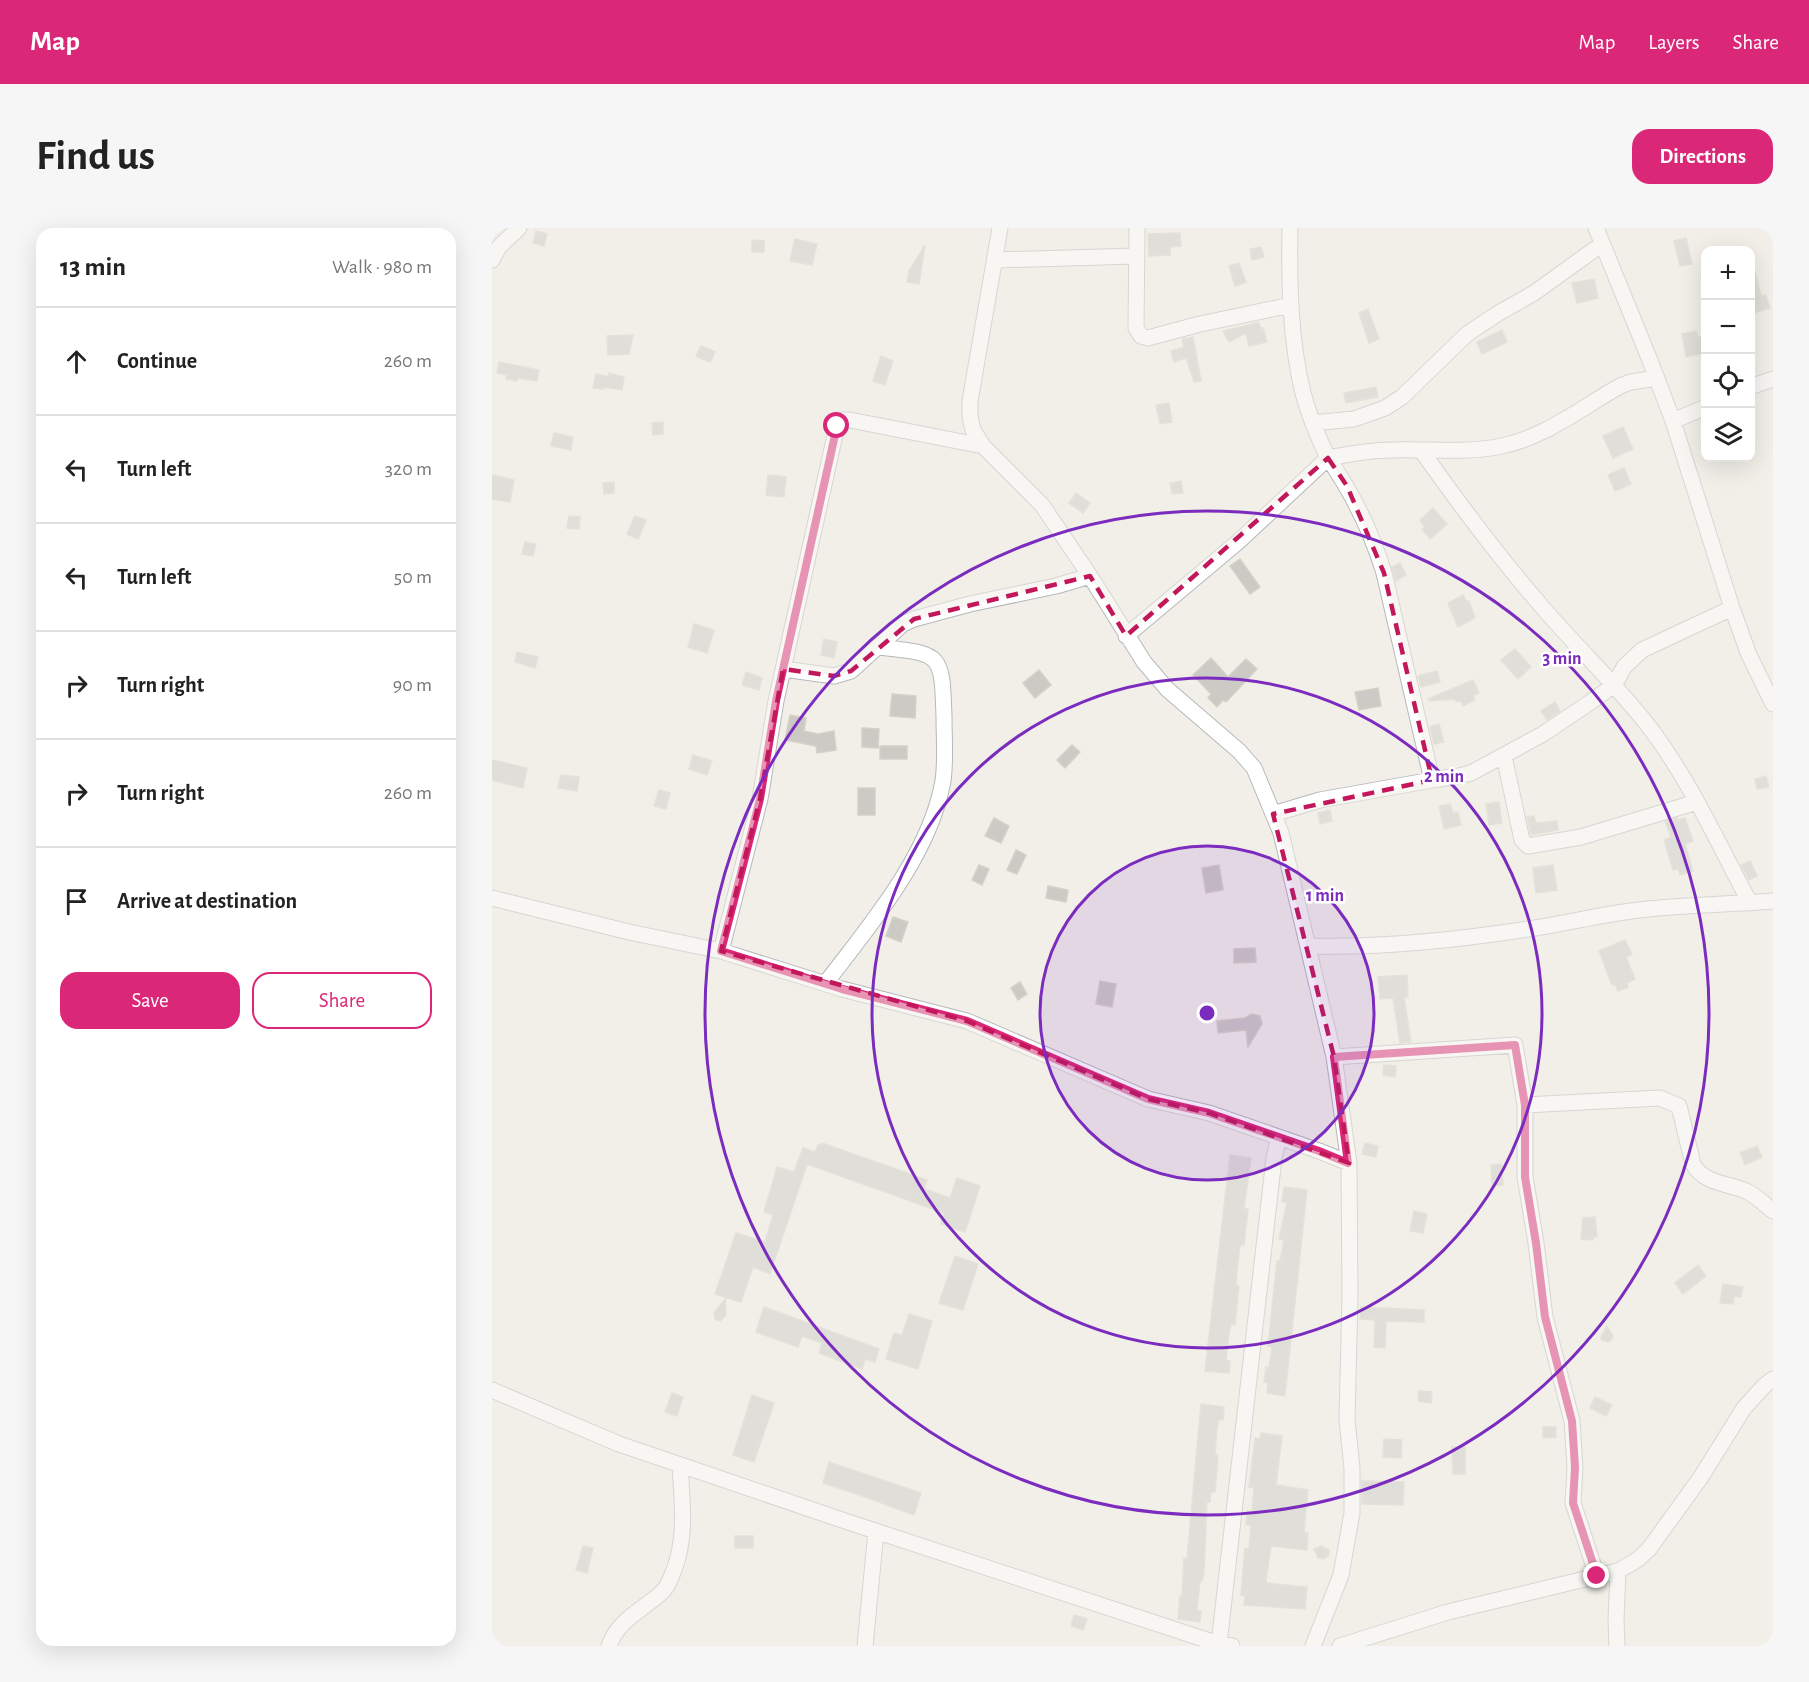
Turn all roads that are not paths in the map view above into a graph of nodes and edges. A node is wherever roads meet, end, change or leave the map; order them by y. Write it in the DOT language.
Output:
graph roads {
  1 [pos="519,228"];
  2 [pos="1000,228"];
  3 [pos="1137,228"];
  4 [pos="1290,228"];
  5 [pos="1596,228"];
  6 [pos="1602,244"];
  7 [pos="1136,256"];
  8 [pos="492,260"];
  9 [pos="995,260"];
  10 [pos="1291,305"];
  11 [pos="1657,378"];
  12 [pos="1773,379"];
  13 [pos="1755,385"];
  14 [pos="1704,408"];
  15 [pos="1673,421"];
  16 [pos="1312,423"];
  17 [pos="983,446"];
  18 [pos="1422,450"];
  19 [pos="1328,458"];
  20 [pos="1090,576"];
  21 [pos="1732,608"];
  22 [pos="1126,636"];
  23 [pos="878,647"];
  24 [pos="783,669"];
  25 [pos="1615,684"];
  26 [pos="1773,704"];
  27 [pos="1504,756"];
  28 [pos="1432,780"];
  29 [pos="1697,802"];
  30 [pos="1273,814"];
  31 [pos="492,898"];
  32 [pos="1773,901"];
  33 [pos="1750,903"];
  34 [pos="1308,946"];
  35 [pos="721,951"];
  36 [pos="825,984"];
  37 [pos="1334,1057"];
  38 [pos="1525,1105"];
  39 [pos="1280,1137"];
  40 [pos="1348,1163"];
  41 [pos="1773,1211"];
  42 [pos="1773,1379"];
  43 [pos="492,1390"];
  44 [pos="680,1465"];
  45 [pos="876,1531"];
  46 [pos="1618,1570"];
  47 [pos="1597,1576"];
  48 [pos="1226,1645"];
  49 [pos="609,1646"];
  50 [pos="866,1646"];
  51 [pos="1312,1646"];
  52 [pos="1340,1646"];
  53 [pos="1617,1646"];
  1 -- 8 [label="street"];
  2 -- 9 [label="street"];
  3 -- 7 [label="street"];
  4 -- 10 [label="street"];
  5 -- 6 [label="street"];
  6 -- 11 [label="street"];
  6 -- 16 [label="street"];
  7 -- 9 [label="street"];
  7 -- 10 [label="street"];
  9 -- 17 [label="street"];
  10 -- 16 [label="street"];
  11 -- 15 [label="street"];
  11 -- 18 [label="street"];
  12 -- 13 [label="street"];
  14 -- 15 [label="street"];
  15 -- 21 [label="street"];
  16 -- 19 [label="street"];
  17 -- 20 [label="street"];
  17 -- 24 [label="street"];
  18 -- 19 [label="street"];
  18 -- 25 [label="street"];
  19 -- 22 [label="street"];
  19 -- 28 [label="street"];
  20 -- 22 [label="street"];
  20 -- 23 [label="street"];
  21 -- 25 [label="street"];
  21 -- 26 [label="street"];
  22 -- 30 [label="street"];
  23 -- 24 [label="street"];
  23 -- 36 [label="street"];
  24 -- 35 [label="street"];
  25 -- 27 [label="street"];
  25 -- 29 [label="street"];
  27 -- 28 [label="street"];
  27 -- 29 [label="street"];
  28 -- 30 [label="street"];
  29 -- 33 [label="street"];
  30 -- 34 [label="street"];
  31 -- 35 [label="street"];
  32 -- 33 [label="street"];
  33 -- 34 [label="street"];
  34 -- 37 [label="street"];
  35 -- 36 [label="street"];
  36 -- 39 [label="street"];
  37 -- 38 [label="street"];
  37 -- 40 [label="street"];
  38 -- 41 [label="street"];
  38 -- 47 [label="street"];
  39 -- 40 [label="street"];
  39 -- 48 [label="street"];
  40 -- 51 [label="street"];
  42 -- 46 [label="street"];
  43 -- 44 [label="street"];
  44 -- 45 [label="street"];
  44 -- 49 [label="street"];
  45 -- 48 [label="street"];
  45 -- 50 [label="street"];
  46 -- 47 [label="street"];
  46 -- 53 [label="street"];
  47 -- 52 [label="street"];
}
